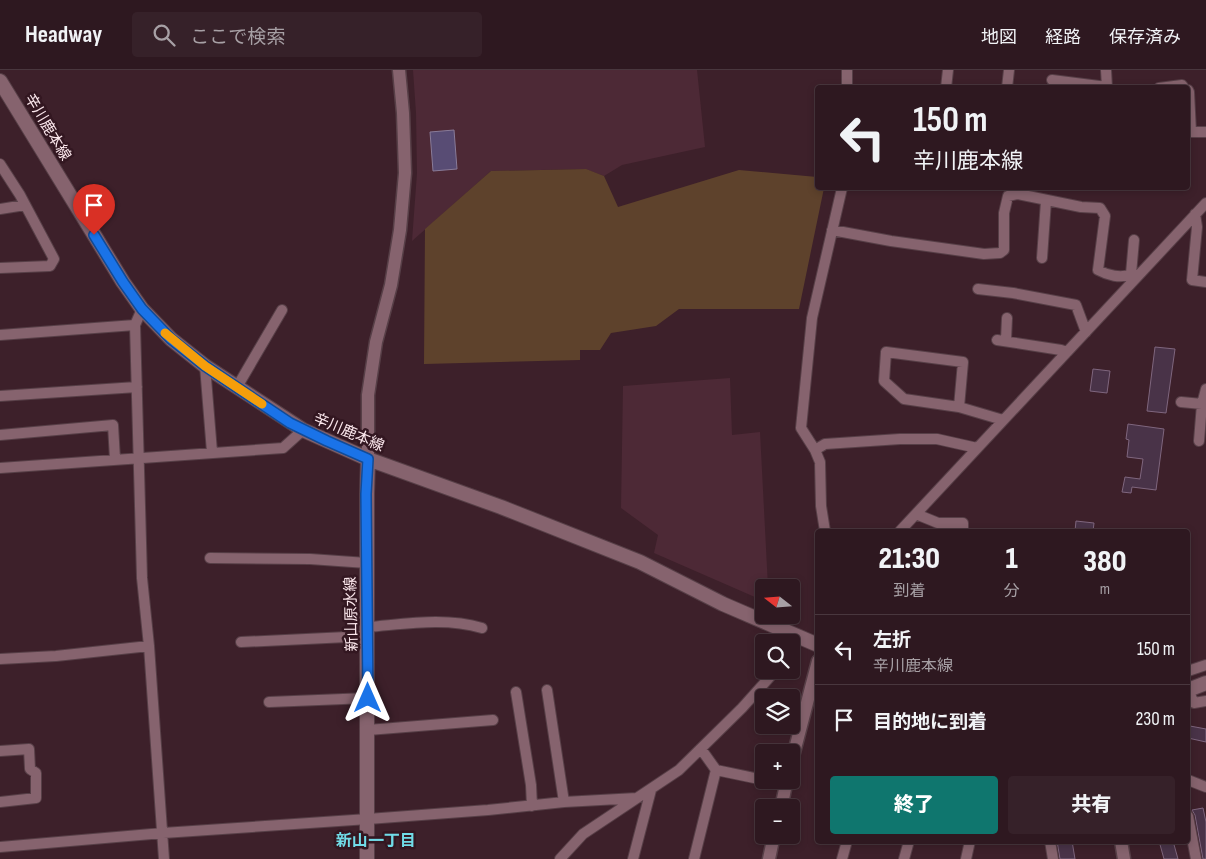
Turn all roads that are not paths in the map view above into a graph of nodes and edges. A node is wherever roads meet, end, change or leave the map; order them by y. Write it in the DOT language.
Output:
graph roads {
  1 [pos="399,70"];
  2 [pos="848,70"];
  3 [pos="948,70"];
  4 [pos="1009,70"];
  5 [pos="1106,70"];
  6 [pos="1052,80"];
  7 [pos="0,81"];
  8 [pos="847,85"];
  9 [pos="946,85"];
  10 [pos="1007,85"];
  11 [pos="1091,85"];
  12 [pos="1107,85"];
  13 [pos="4,95"];
  14 [pos="1190,132"];
  15 [pos="1206,132"];
  16 [pos="0,164"];
  17 [pos="842,190"];
  18 [pos="1046,201"];
  19 [pos="1206,202"];
  20 [pos="25,205"];
  21 [pos="0,209"];
  22 [pos="1195,214"];
  23 [pos="832,230"];
  24 [pos="1134,240"];
  25 [pos="1042,258"];
  26 [pos="0,268"];
  27 [pos="1206,282"];
  28 [pos="978,289"];
  29 [pos="142,309"];
  30 [pos="282,310"];
  31 [pos="1007,318"];
  32 [pos="136,325"];
  33 [pos="1086,332"];
  34 [pos="0,335"];
  35 [pos="1068,352"];
  36 [pos="205,366"];
  37 [pos="137,387"];
  38 [pos="237,387"];
  39 [pos="1206,389"];
  40 [pos="0,396"];
  41 [pos="1181,402"];
  42 [pos="1202,404"];
  43 [pos="959,407"];
  44 [pos="1003,420"];
  45 [pos="303,430"];
  46 [pos="0,435"];
  47 [pos="1199,441"];
  48 [pos="976,448"];
  49 [pos="815,450"];
  50 [pos="212,452"];
  51 [pos="139,457"];
  52 [pos="115,459"];
  53 [pos="368,459"];
  54 [pos="0,468"];
  55 [pos="916,514"];
  56 [pos="825,529"];
  57 [pos="902,529"];
  58 [pos="963,529"];
  59 [pos="210,558"];
  60 [pos="367,563"];
  61 [pos="482,628"];
  62 [pos="368,631"];
  63 [pos="241,642"];
  64 [pos="815,644"];
  65 [pos="149,646"];
  66 [pos="0,659"];
  67 [pos="1206,665"];
  68 [pos="1190,670"];
  69 [pos="815,672"];
  70 [pos="767,679"];
  71 [pos="1206,683"];
  72 [pos="1190,689"];
  73 [pos="547,690"];
  74 [pos="516,692"];
  75 [pos="1190,694"];
  76 [pos="368,698"];
  77 [pos="1206,701"];
  78 [pos="269,702"];
  79 [pos="493,720"];
  80 [pos="368,730"];
  81 [pos="796,744"];
  82 [pos="701,749"];
  83 [pos="0,751"];
  84 [pos="716,770"];
  85 [pos="755,778"];
  86 [pos="1190,781"];
  87 [pos="1206,787"];
  88 [pos="651,790"];
  89 [pos="637,798"];
  90 [pos="0,802"];
  91 [pos="564,802"];
  92 [pos="532,806"];
  93 [pos="368,819"];
  94 [pos="1190,827"];
  95 [pos="163,833"];
  96 [pos="772,844"];
  97 [pos="846,844"];
  98 [pos="908,844"];
  99 [pos="969,844"];
  100 [pos="1050,844"];
  101 [pos="1122,844"];
  102 [pos="0,847"];
  103 [pos="164,859"];
  104 [pos="367,859"];
  105 [pos="560,859"];
  106 [pos="633,859"];
  107 [pos="694,859"];
  108 [pos="769,859"];
  109 [pos="842,859"];
  110 [pos="904,859"];
  111 [pos="966,859"];
  112 [pos="1053,859"];
  113 [pos="1124,859"];
  114 [pos="1196,859"];
  1 -- 53 [label="street"];
  2 -- 8 [label="street"];
  3 -- 9 [label="street"];
  4 -- 10 [label="street"];
  5 -- 12 [label="street"];
  6 -- 11 [label="street"];
  7 -- 13 [label="main road, 辛川鹿本線"];
  13 -- 29 [label="main road, 辛川鹿本線"];
  14 -- 15 [label="street"];
  16 -- 20 [label="street"];
  17 -- 23 [label="street"];
  18 -- 23 [label="street"];
  18 -- 24 [label="street"];
  18 -- 25 [label="street"];
  19 -- 22 [label="street"];
  20 -- 21 [label="street"];
  20 -- 26 [label="street"];
  22 -- 27 [label="street"];
  22 -- 33 [label="street"];
  23 -- 49 [label="street"];
  28 -- 33 [label="street"];
  29 -- 32 [label="street"];
  29 -- 36 [label="main road, 辛川鹿本線"];
  30 -- 38 [label="street"];
  31 -- 35 [label="street"];
  32 -- 34 [label="street"];
  32 -- 37 [label="street"];
  33 -- 35 [label="street"];
  35 -- 44 [label="street"];
  36 -- 38 [label="main road, 辛川鹿本線"];
  36 -- 50 [label="street"];
  37 -- 40 [label="street"];
  37 -- 51 [label="street"];
  38 -- 45 [label="main road, 辛川鹿本線"];
  39 -- 42 [label="street"];
  41 -- 42 [label="street"];
  42 -- 47 [label="street"];
  43 -- 43 [label="street"];
  43 -- 44 [label="street"];
  44 -- 48 [label="street"];
  45 -- 50 [label="street"];
  45 -- 53 [label="main road, 辛川鹿本線"];
  46 -- 52 [label="street"];
  48 -- 49 [label="street"];
  48 -- 55 [label="street"];
  49 -- 56 [label="street"];
  50 -- 51 [label="street"];
  51 -- 52 [label="street"];
  51 -- 65 [label="street"];
  52 -- 54 [label="street"];
  53 -- 60 [label="main road, 新山原水線"];
  53 -- 64 [label="main road, 辛川鹿本線"];
  55 -- 57 [label="street"];
  55 -- 58 [label="street"];
  59 -- 60 [label="street"];
  60 -- 62 [label="main road, 新山原水線"];
  61 -- 62 [label="street"];
  62 -- 63 [label="street"];
  62 -- 76 [label="main road, 新山原水線"];
  65 -- 66 [label="street"];
  65 -- 95 [label="street"];
  67 -- 68 [label="street"];
  69 -- 81 [label="street"];
  70 -- 82 [label="street"];
  71 -- 72 [label="main road"];
  73 -- 91 [label="street"];
  74 -- 92 [label="street"];
  75 -- 77 [label="street"];
  76 -- 78 [label="street"];
  76 -- 80 [label="main road, 新山原水線"];
  79 -- 80 [label="street"];
  80 -- 93 [label="main road, 新山原水線"];
  82 -- 84 [label="street"];
  82 -- 88 [label="street"];
  83 -- 90 [label="street"];
  84 -- 85 [label="street"];
  84 -- 107 [label="street"];
  86 -- 87 [label="street"];
  88 -- 89 [label="street"];
  88 -- 106 [label="street"];
  89 -- 91 [label="street"];
  89 -- 105 [label="street"];
  91 -- 92 [label="street"];
  92 -- 93 [label="street"];
  93 -- 95 [label="street"];
  93 -- 104 [label="main road, 新山原水線"];
  94 -- 114 [label="street"];
  95 -- 102 [label="street"];
  95 -- 103 [label="street"];
  96 -- 108 [label="street"];
  97 -- 109 [label="street"];
  98 -- 110 [label="street"];
  99 -- 111 [label="street"];
  100 -- 112 [label="street"];
  101 -- 113 [label="street"];
}
